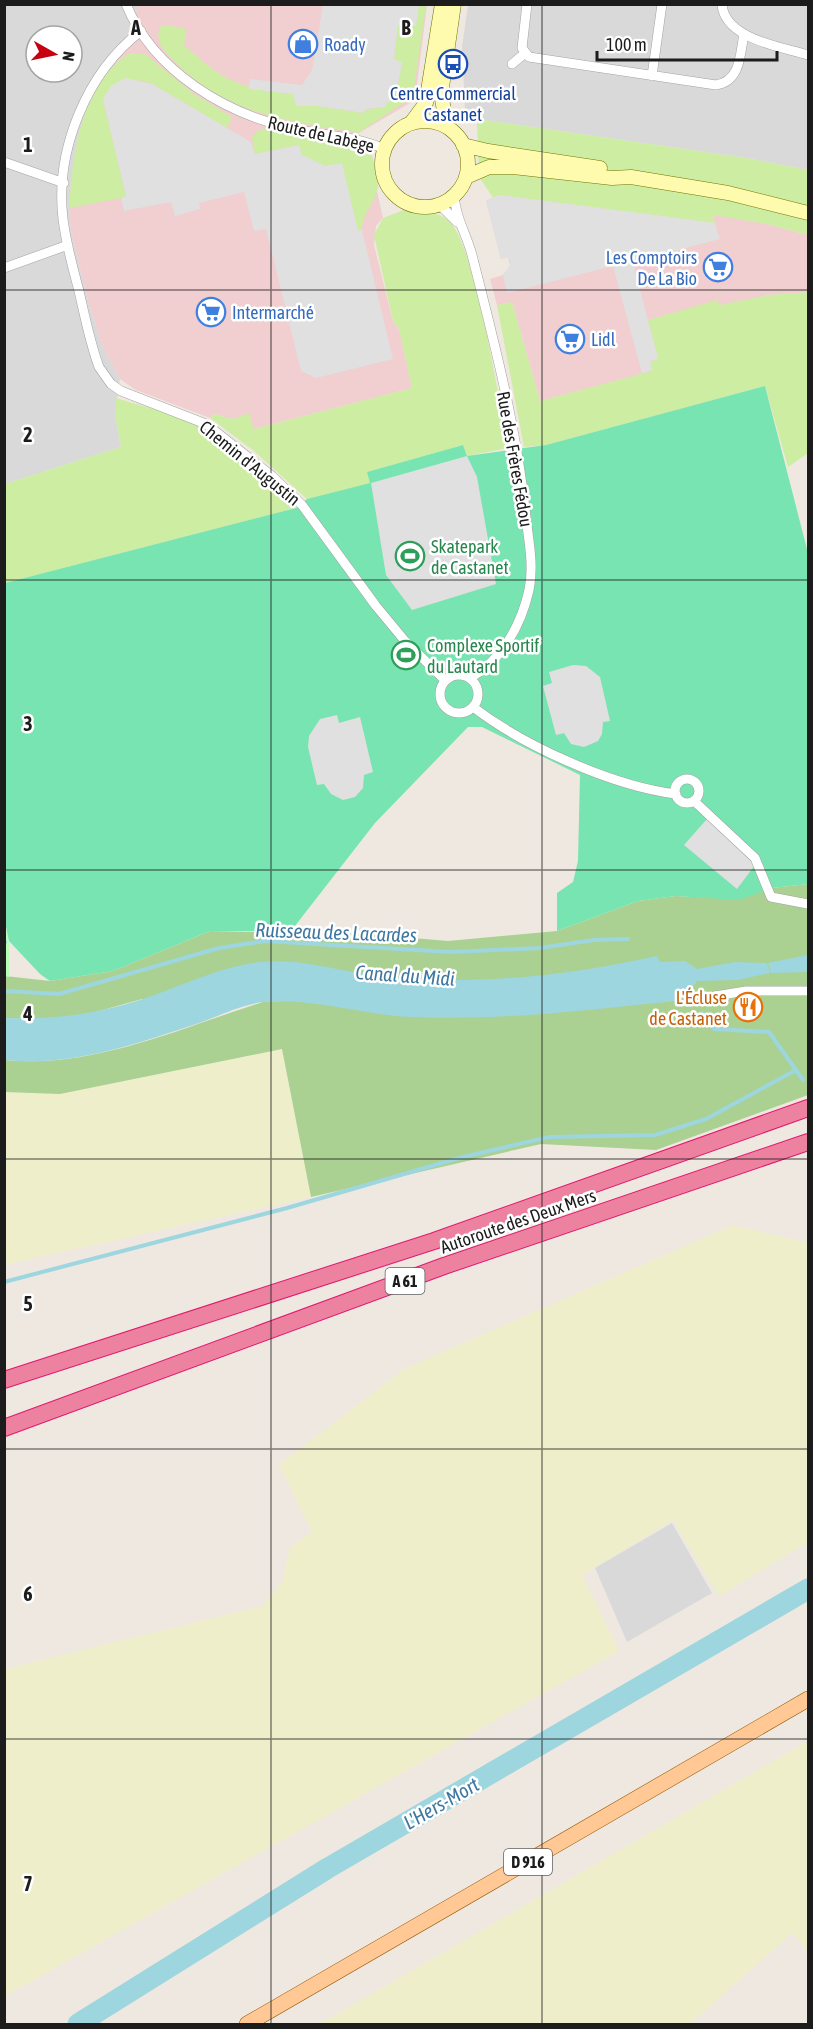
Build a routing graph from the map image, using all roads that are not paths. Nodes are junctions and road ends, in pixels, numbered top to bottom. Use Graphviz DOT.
graph roads {
  1 [pos="126,4"];
  2 [pos="442,4"];
  3 [pos="454,4"];
  4 [pos="527,4"];
  5 [pos="662,4"];
  6 [pos="722,4"];
  7 [pos="141,31"];
  8 [pos="744,34"];
  9 [pos="524,54"];
  10 [pos="808,55"];
  11 [pos="512,64"];
  12 [pos="652,76"];
  13 [pos="411,123"];
  14 [pos="447,126"];
  15 [pos="463,145"];
  16 [pos="384,149"];
  17 [pos="4,162"];
  18 [pos="466,177"];
  19 [pos="631,177"];
  20 [pos="64,183"];
  21 [pos="454,195"];
  22 [pos="440,205"];
  23 [pos="808,213"];
  24 [pos="459,224"];
  25 [pos="68,245"];
  26 [pos="4,268"];
  27 [pos="470,678"];
  28 [pos="445,680"];
  29 [pos="473,707"];
  30 [pos="676,794"];
  31 [pos="694,801"];
  32 [pos="808,904"];
  33 [pos="808,992"];
  34 [pos="709,997"];
  35 [pos="808,1108"];
  36 [pos="808,1142"];
  37 [pos="4,1380"];
  38 [pos="4,1428"];
  39 [pos="808,1699"];
  40 [pos="247,2025"];
  1 -- 7 [label="street, Route de Labège"];
  2 -- 13 [label="street"];
  3 -- 14 [label="street"];
  4 -- 9 [label="street"];
  5 -- 12 [label="street"];
  6 -- 8 [label="street"];
  7 -- 16 [label="street, Route de Labège"];
  7 -- 20 [label="street, Chemin d'Augustin"];
  8 -- 10 [label="street"];
  8 -- 12 [label="street"];
  9 -- 11 [label="street"];
  9 -- 12 [label="street"];
  13 -- 14 [label="street"];
  13 -- 16 [label="street"];
  14 -- 15 [label="street"];
  15 -- 18 [label="street"];
  15 -- 19 [label="street"];
  16 -- 22 [label="street"];
  17 -- 20 [label="street"];
  18 -- 19 [label="street"];
  18 -- 21 [label="street"];
  19 -- 23 [label="street"];
  20 -- 25 [label="street, Chemin d'Augustin"];
  21 -- 22 [label="street"];
  21 -- 24 [label="street, Rue des Frères Fédou"];
  22 -- 24 [label="street, Rue des Frères Fédou"];
  24 -- 27 [label="street, Rue des Frères Fédou"];
  25 -- 26 [label="street"];
  25 -- 28 [label="street, Chemin d'Augustin"];
  27 -- 28 [label="street"];
  27 -- 29 [label="street"];
  28 -- 29 [label="street"];
  29 -- 30 [label="street"];
  30 -- 31 [label="street"];
  30 -- 31 [label="street"];
  31 -- 32 [label="street"];
  33 -- 34 [label="street"];
  35 -- 37 [label="highway, Autoroute des Deux Mers / A 61"];
  36 -- 38 [label="highway, Autoroute des Deux Mers / A 61"];
  39 -- 40 [label="main road, D 916"];
}
